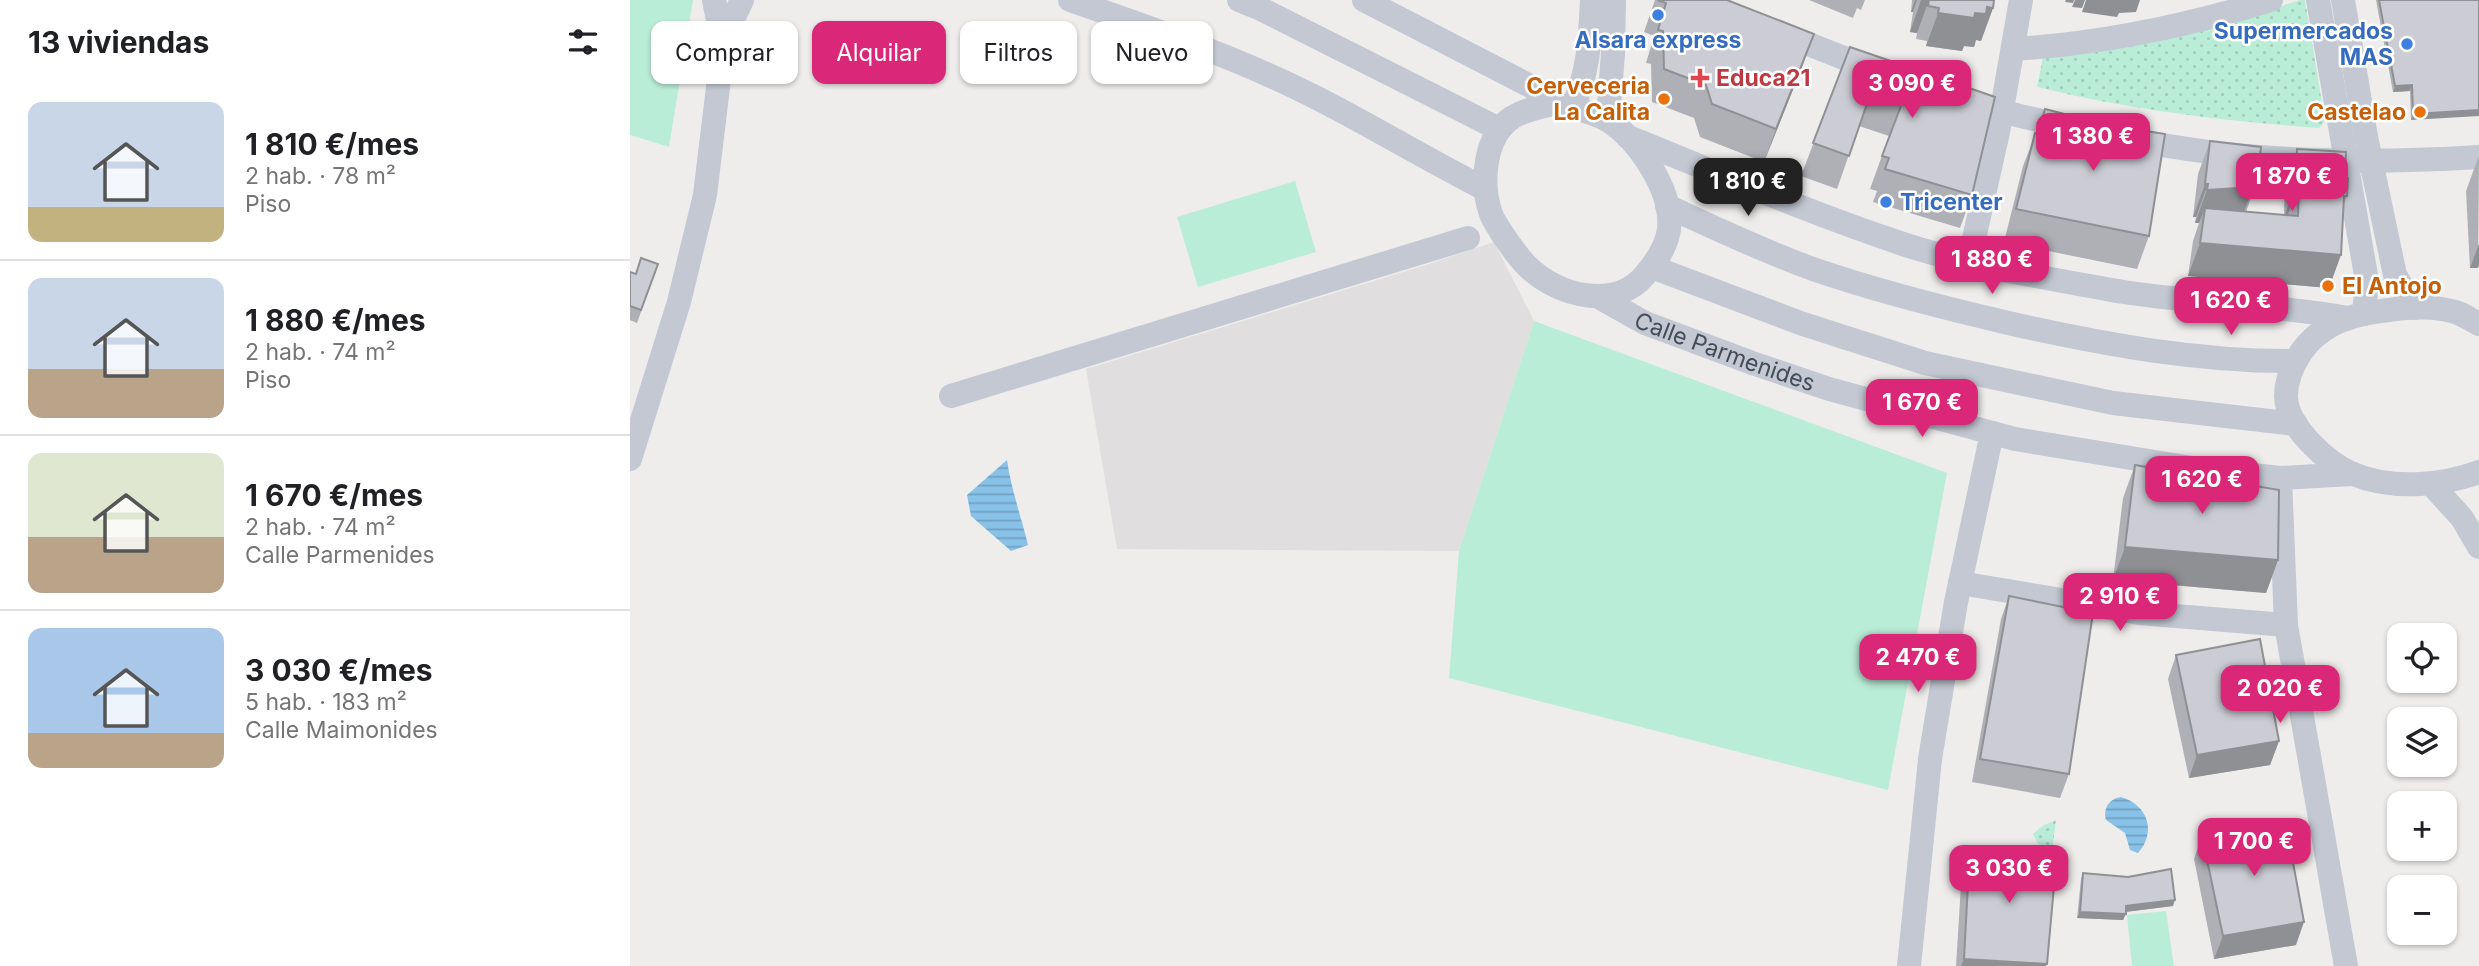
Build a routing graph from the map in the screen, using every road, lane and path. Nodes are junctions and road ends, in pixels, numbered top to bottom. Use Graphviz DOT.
graph roads {
  1 [pos="714,0"];
  2 [pos="742,0"];
  3 [pos="1070,0"];
  4 [pos="1239,0"];
  5 [pos="1364,0"];
  6 [pos="1592,0"];
  7 [pos="1614,0"];
  8 [pos="2021,0"];
  9 [pos="2271,0"];
  10 [pos="2318,0"];
  11 [pos="2343,0"];
  12 [pos="719,21"];
  13 [pos="732,21"];
  14 [pos="1764,27"];
  15 [pos="2012,50"];
  16 [pos="1902,80"];
  17 [pos="718,84"];
  18 [pos="1940,94"];
  19 [pos="1563,106"];
  20 [pos="2002,111"];
  21 [pos="1608,120"];
  22 [pos="1499,129"];
  23 [pos="1628,138"];
  24 [pos="2479,157"];
  25 [pos="2345,161"];
  26 [pos="2372,161"];
  27 [pos="1485,189"];
  28 [pos="1667,206"];
  29 [pos="1468,238"];
  30 [pos="1969,261"];
  31 [pos="1653,267"];
  32 [pos="1598,296"];
  33 [pos="2415,308"];
  34 [pos="2467,310"];
  35 [pos="2356,316"];
  36 [pos="2479,324"];
  37 [pos="2295,362"];
  38 [pos="951,396"];
  39 [pos="639,400"];
  40 [pos="2296,424"];
  41 [pos="1992,433"];
  42 [pos="630,459"];
  43 [pos="2479,472"];
  44 [pos="2353,474"];
  45 [pos="2280,478"];
  46 [pos="2431,484"];
  47 [pos="2479,547"];
  48 [pos="1960,583"];
  49 [pos="2286,625"];
  50 [pos="1909,966"];
  51 [pos="2346,966"];
  1 -- 12 [label="street"];
  2 -- 13 [label="street"];
  3 -- 27 [label="street"];
  4 -- 22 [label="street"];
  5 -- 19 [label="street"];
  6 -- 19 [label="street"];
  7 -- 21 [label="street"];
  8 -- 15 [label="street"];
  9 -- 15 [label="street"];
  10 -- 25 [label="street"];
  11 -- 26 [label="street"];
  14 -- 16 [label="street"];
  15 -- 20 [label="street"];
  17 -- 39 [label="street"];
  18 -- 20 [label="street"];
  19 -- 21 [label="street"];
  19 -- 22 [label="street"];
  20 -- 25 [label="street"];
  20 -- 30 [label="street"];
  21 -- 23 [label="street"];
  22 -- 27 [label="street"];
  23 -- 28 [label="street"];
  23 -- 30 [label="street"];
  24 -- 26 [label="street"];
  25 -- 26 [label="street"];
  25 -- 35 [label="street"];
  26 -- 33 [label="street"];
  27 -- 32 [label="street"];
  28 -- 31 [label="street"];
  28 -- 37 [label="street"];
  29 -- 38 [label="street"];
  30 -- 35 [label="street"];
  31 -- 32 [label="street"];
  31 -- 40 [label="street"];
  32 -- 41 [label="street, Calle Parmenides"];
  33 -- 34 [label="street"];
  33 -- 35 [label="street"];
  34 -- 36 [label="street"];
  35 -- 37 [label="street"];
  37 -- 40 [label="street"];
  39 -- 42 [label="street"];
  40 -- 44 [label="street"];
  41 -- 45 [label="street, Calle Parmenides"];
  41 -- 48 [label="street"];
  43 -- 46 [label="street"];
  44 -- 45 [label="street, Calle Parmenides"];
  44 -- 46 [label="street"];
  45 -- 49 [label="street"];
  46 -- 47 [label="street"];
  48 -- 49 [label="street"];
  48 -- 50 [label="street"];
  49 -- 51 [label="street"];
}
